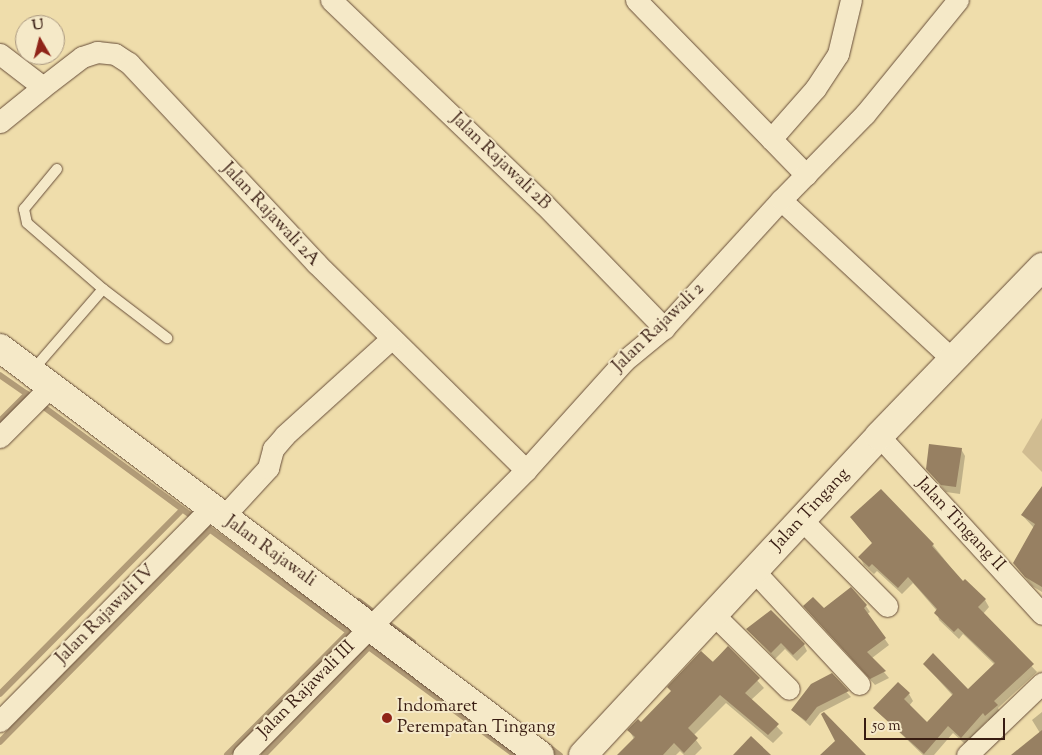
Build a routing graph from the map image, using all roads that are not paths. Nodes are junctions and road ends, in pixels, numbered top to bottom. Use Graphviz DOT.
graph roads {
  1 [pos="331,0"];
  2 [pos="636,0"];
  3 [pos="851,0"];
  4 [pos="958,0"];
  5 [pos="0,54"];
  6 [pos="43,87"];
  7 [pos="0,122"];
  8 [pos="771,138"];
  9 [pos="57,169"];
  10 [pos="806,175"];
  11 [pos="781,200"];
  12 [pos="1042,267"];
  13 [pos="103,289"];
  14 [pos="664,328"];
  15 [pos="167,338"];
  16 [pos="392,338"];
  17 [pos="0,348"];
  18 [pos="953,360"];
  19 [pos="38,390"];
  20 [pos="879,436"];
  21 [pos="0,437"];
  22 [pos="526,470"];
  23 [pos="208,517"];
  24 [pos="802,520"];
  25 [pos="755,572"];
  26 [pos="887,606"];
  27 [pos="1042,614"];
  28 [pos="714,615"];
  29 [pos="362,634"];
  30 [pos="1042,683"];
  31 [pos="859,684"];
  32 [pos="790,689"];
  33 [pos="0,721"];
  34 [pos="243,755"];
  35 [pos="540,755"];
  36 [pos="583,755"];
  37 [pos="967,755"];
  1 -- 14 [label="street, Jalan Rajawali 2B"];
  2 -- 8 [label="street"];
  3 -- 8 [label="street"];
  4 -- 10 [label="street, Jalan Rajawali 2"];
  5 -- 6 [label="street"];
  6 -- 7 [label="street, Jalan Rajawali 2A"];
  6 -- 16 [label="street, Jalan Rajawali 2A"];
  8 -- 10 [label="street"];
  9 -- 13 [label="lane"];
  10 -- 11 [label="street, Jalan Rajawali 2"];
  11 -- 14 [label="street, Jalan Rajawali 2"];
  11 -- 18 [label="street"];
  12 -- 18 [label="main road, Jalan Tingang"];
  13 -- 15 [label="lane"];
  13 -- 19 [label="lane"];
  14 -- 22 [label="street, Jalan Rajawali 2"];
  16 -- 22 [label="street, Jalan Rajawali 2A"];
  16 -- 23 [label="street, Jalan Rajawali IV"];
  17 -- 19 [label="main road, Jalan Rajawali"];
  18 -- 20 [label="main road, Jalan Tingang"];
  19 -- 21 [label="street"];
  19 -- 23 [label="main road, Jalan Rajawali"];
  20 -- 24 [label="main road, Jalan Tingang"];
  20 -- 27 [label="street, Jalan Tingang II"];
  22 -- 29 [label="street, Jalan Rajawali 2"];
  23 -- 29 [label="main road, Jalan Rajawali"];
  23 -- 33 [label="street, Jalan Rajawali IV"];
  24 -- 25 [label="main road, Jalan Tingang"];
  24 -- 26 [label="street"];
  25 -- 28 [label="main road, Jalan Tingang"];
  25 -- 31 [label="street"];
  28 -- 32 [label="street"];
  28 -- 36 [label="main road, Jalan Tingang"];
  29 -- 34 [label="street, Jalan Rajawali III"];
  29 -- 35 [label="main road, Jalan Rajawali"];
  30 -- 37 [label="street"];
}
